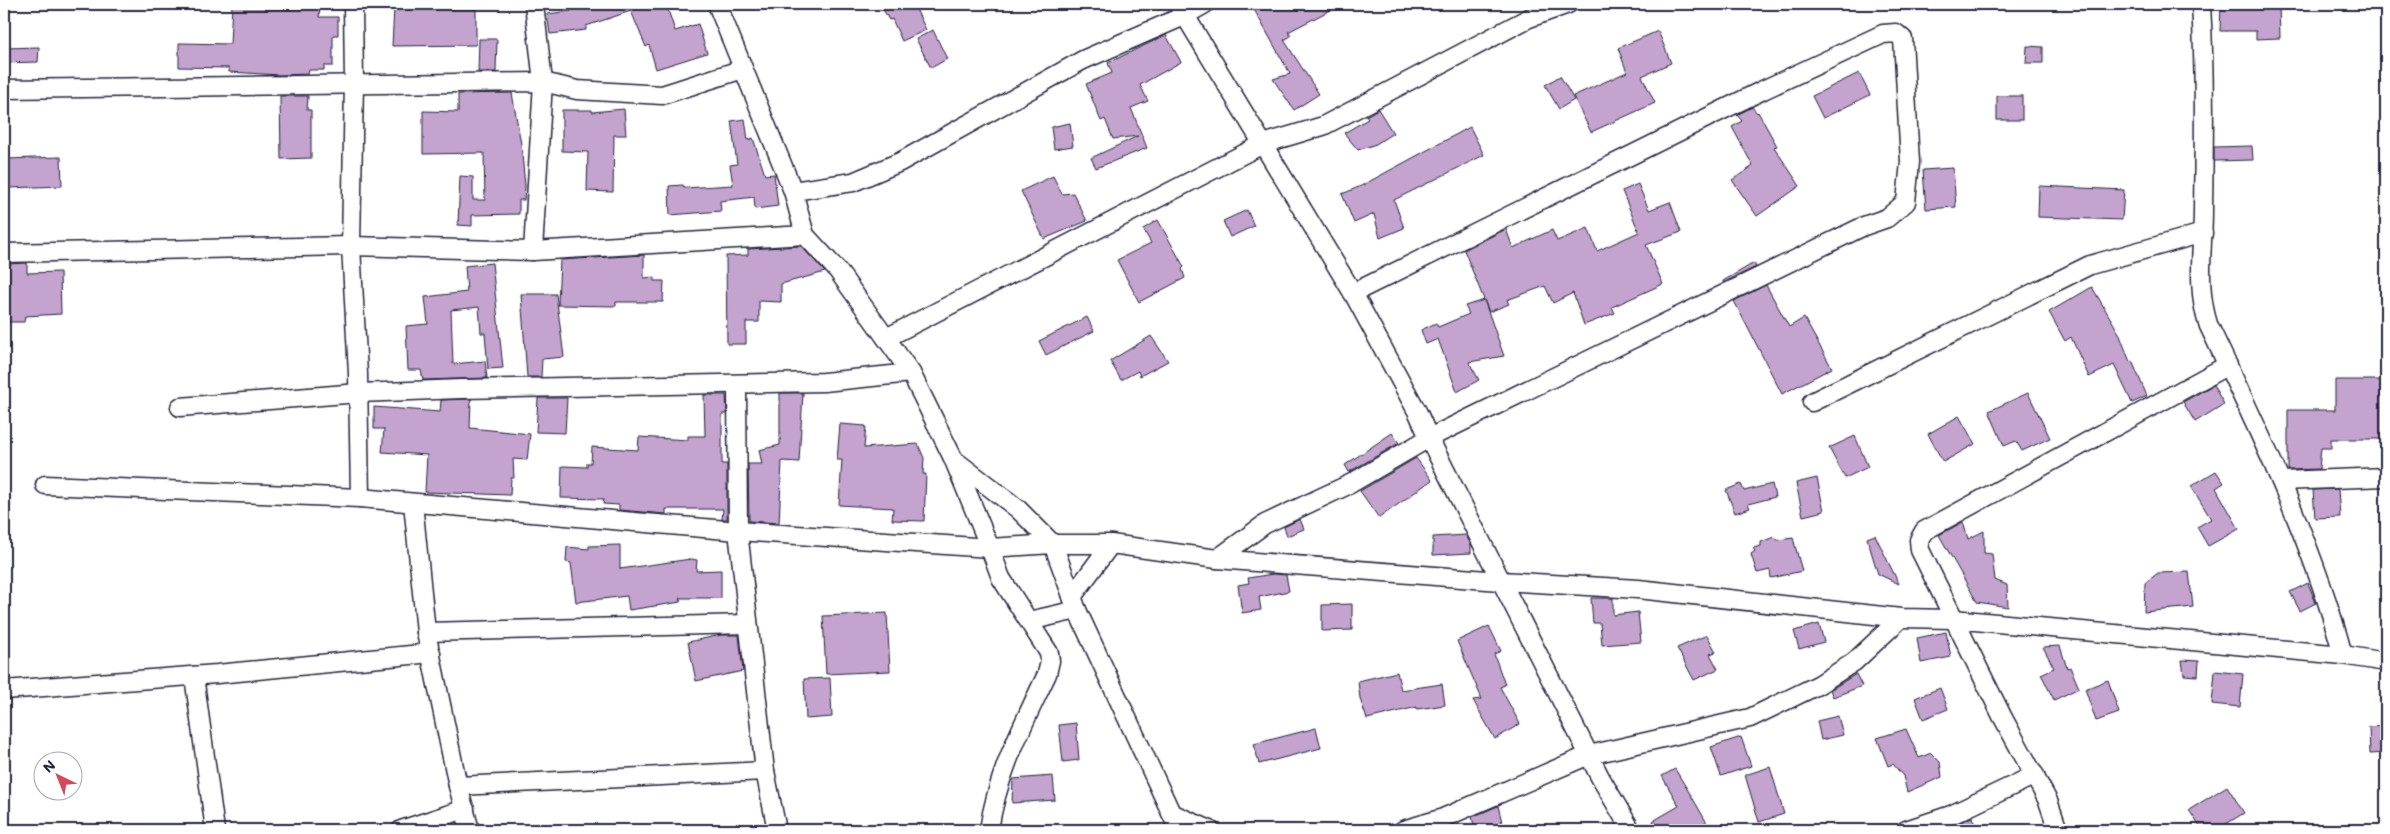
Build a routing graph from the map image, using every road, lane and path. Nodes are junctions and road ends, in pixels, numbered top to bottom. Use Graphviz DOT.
graph roads {
  1 [pos="353,4"];
  2 [pos="534,4"];
  3 [pos="718,4"];
  4 [pos="1205,4"];
  5 [pos="1568,4"];
  6 [pos="2201,4"];
  7 [pos="1181,10"];
  8 [pos="743,69"];
  9 [pos="543,82"];
  10 [pos="354,83"];
  11 [pos="4,89"];
  12 [pos="1263,144"];
  13 [pos="793,191"];
  14 [pos="2203,233"];
  15 [pos="805,235"];
  16 [pos="351,246"];
  17 [pos="533,251"];
  18 [pos="4,253"];
  19 [pos="1353,293"];
  20 [pos="886,338"];
  21 [pos="2228,365"];
  22 [pos="911,373"];
  23 [pos="738,385"];
  24 [pos="359,394"];
  25 [pos="1812,402"];
  26 [pos="180,407"];
  27 [pos="1429,438"];
  28 [pos="953,458"];
  29 [pos="2386,477"];
  30 [pos="2281,481"];
  31 [pos="45,485"];
  32 [pos="360,498"];
  33 [pos="413,502"];
  34 [pos="738,531"];
  35 [pos="1052,544"];
  36 [pos="1111,544"];
  37 [pos="990,548"];
  38 [pos="1217,559"];
  39 [pos="1500,581"];
  40 [pos="1075,604"];
  41 [pos="1901,618"];
  42 [pos="1953,619"];
  43 [pos="1029,621"];
  44 [pos="748,624"];
  45 [pos="426,632"];
  46 [pos="431,653"];
  47 [pos="2343,655"];
  48 [pos="2386,662"];
  49 [pos="194,676"];
  50 [pos="4,690"];
  51 [pos="1589,755"];
  52 [pos="765,771"];
  53 [pos="2035,775"];
  54 [pos="458,786"];
  55 [pos="465,809"];
  56 [pos="1170,813"];
  57 [pos="215,830"];
  58 [pos="401,830"];
  59 [pos="470,830"];
  60 [pos="777,830"];
  61 [pos="989,830"];
  62 [pos="1179,830"];
  63 [pos="1210,830"];
  64 [pos="1403,830"];
  65 [pos="1631,830"];
  66 [pos="1906,830"];
  67 [pos="2058,830"];
  1 -- 10 [label="street"];
  2 -- 9 [label="street"];
  3 -- 8 [label="street"];
  4 -- 7 [label="street"];
  5 -- 12 [label="street"];
  6 -- 14 [label="street"];
  7 -- 12 [label="street"];
  7 -- 13 [label="street"];
  8 -- 9 [label="street"];
  8 -- 13 [label="street"];
  9 -- 10 [label="street"];
  9 -- 17 [label="street"];
  10 -- 11 [label="street"];
  10 -- 16 [label="street"];
  12 -- 19 [label="street"];
  12 -- 20 [label="street"];
  13 -- 15 [label="street"];
  14 -- 21 [label="street"];
  14 -- 25 [label="street"];
  15 -- 17 [label="street"];
  15 -- 20 [label="street"];
  16 -- 17 [label="street"];
  16 -- 18 [label="street"];
  16 -- 24 [label="street"];
  19 -- 27 [label="street"];
  19 -- 27 [label="street"];
  20 -- 22 [label="street"];
  21 -- 30 [label="street"];
  21 -- 42 [label="street"];
  22 -- 23 [label="street"];
  22 -- 28 [label="street"];
  23 -- 24 [label="street"];
  23 -- 34 [label="street"];
  24 -- 26 [label="street"];
  24 -- 32 [label="street"];
  27 -- 38 [label="street"];
  27 -- 39 [label="street"];
  28 -- 35 [label="street"];
  28 -- 37 [label="street"];
  29 -- 30 [label="street"];
  30 -- 47 [label="street"];
  31 -- 32 [label="street"];
  32 -- 33 [label="street"];
  33 -- 34 [label="street"];
  33 -- 45 [label="street"];
  34 -- 37 [label="street"];
  34 -- 44 [label="street"];
  35 -- 36 [label="street"];
  35 -- 37 [label="street"];
  35 -- 40 [label="street"];
  36 -- 38 [label="street"];
  36 -- 40 [label="street"];
  37 -- 43 [label="street"];
  38 -- 39 [label="street"];
  39 -- 41 [label="street"];
  39 -- 51 [label="street"];
  40 -- 43 [label="street"];
  40 -- 56 [label="street"];
  41 -- 42 [label="street"];
  41 -- 51 [label="street"];
  42 -- 47 [label="street"];
  42 -- 53 [label="street"];
  43 -- 61 [label="street"];
  44 -- 45 [label="street"];
  44 -- 52 [label="street"];
  45 -- 46 [label="street"];
  46 -- 49 [label="street"];
  46 -- 54 [label="street"];
  47 -- 48 [label="street"];
  49 -- 50 [label="street"];
  49 -- 57 [label="street"];
  51 -- 64 [label="street"];
  51 -- 65 [label="street"];
  52 -- 54 [label="street"];
  52 -- 60 [label="street"];
  53 -- 66 [label="street"];
  53 -- 67 [label="street"];
  54 -- 55 [label="street"];
  55 -- 58 [label="street"];
  55 -- 59 [label="street"];
  56 -- 62 [label="street"];
  56 -- 63 [label="street"];
}
